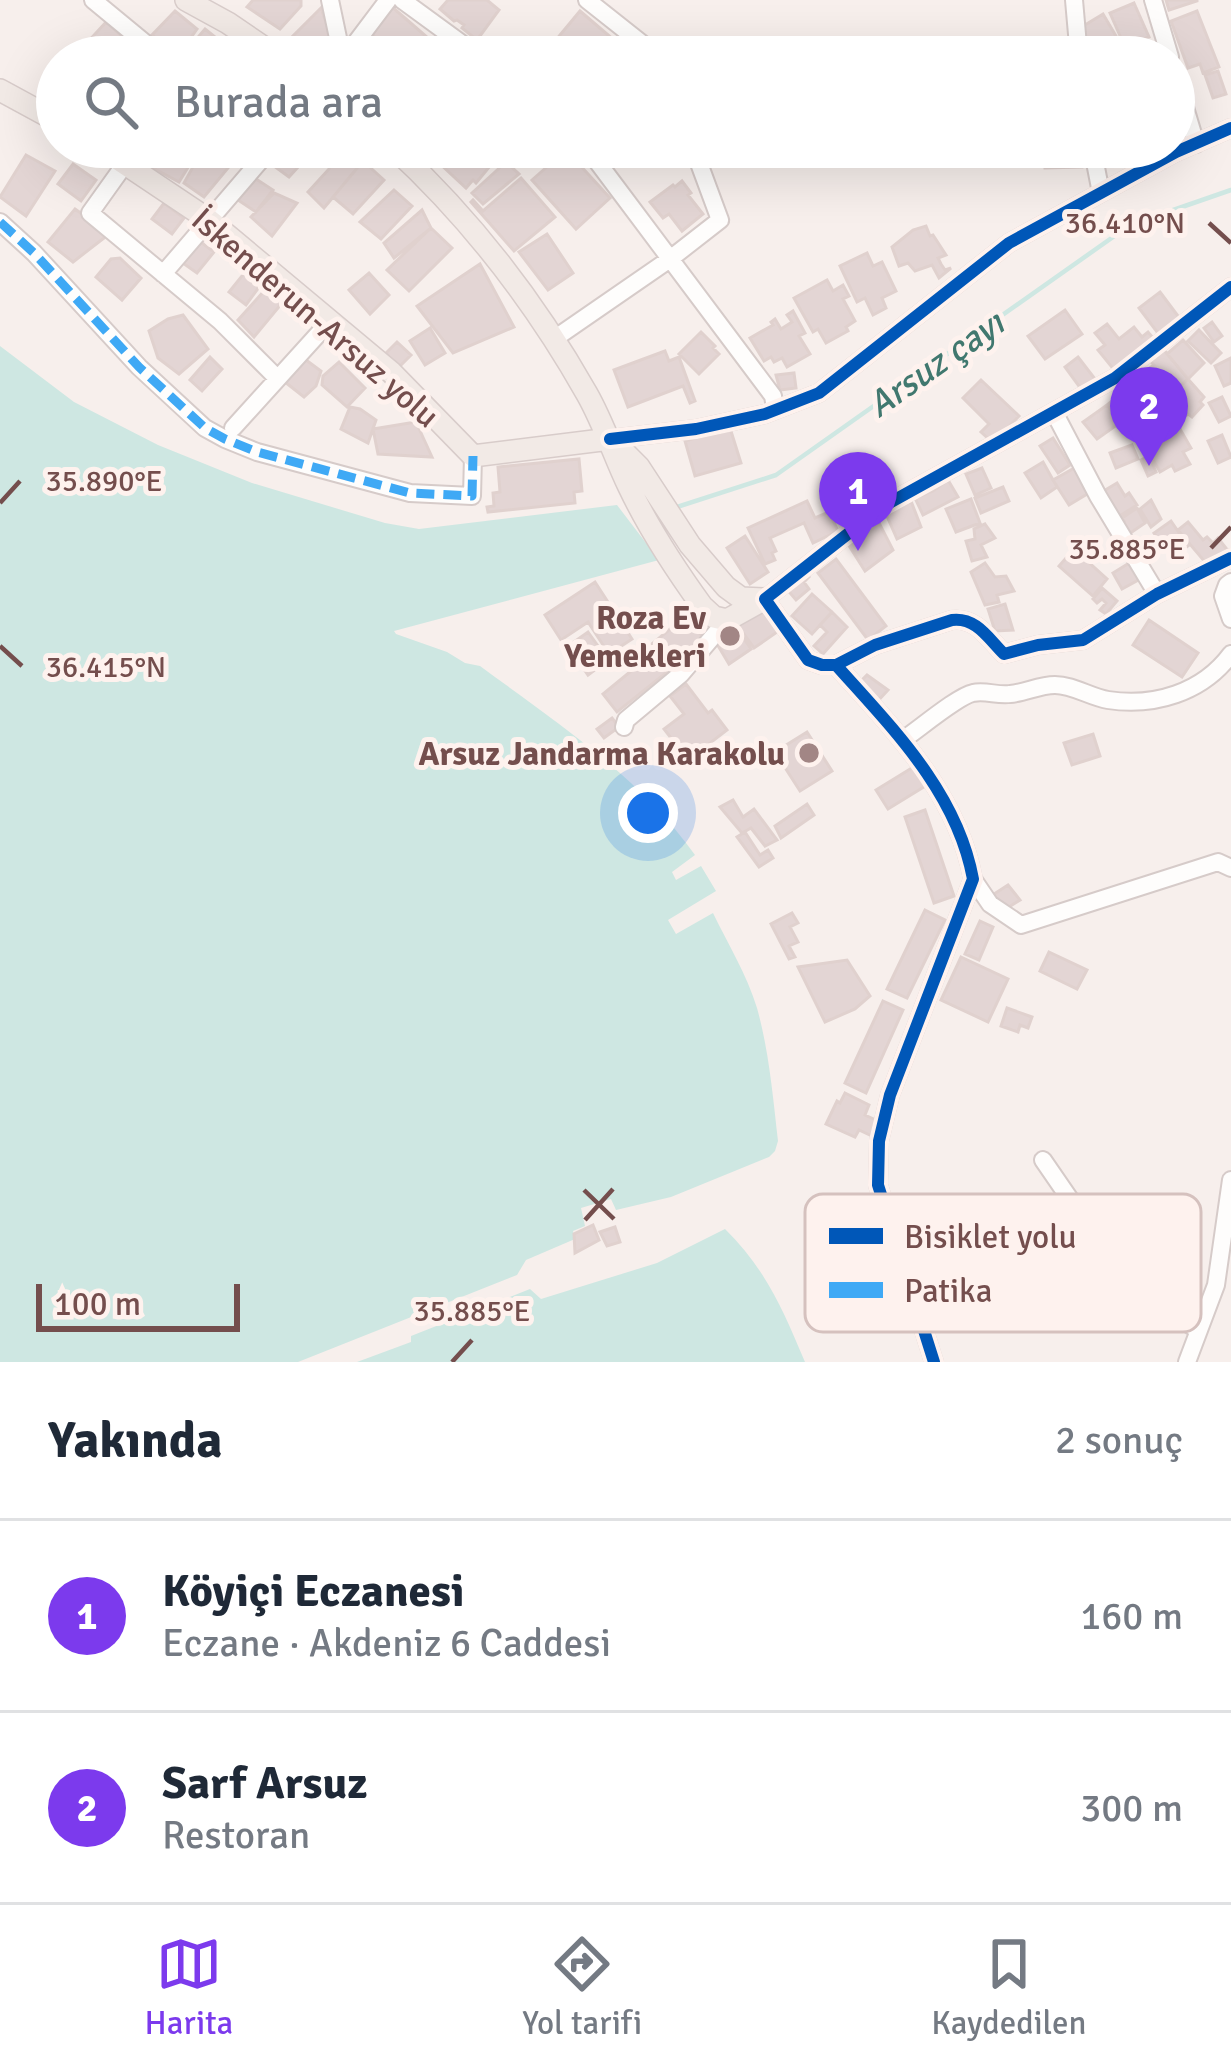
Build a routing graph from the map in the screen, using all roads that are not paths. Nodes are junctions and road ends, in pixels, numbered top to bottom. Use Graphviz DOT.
graph roads {
  1 [pos="93,0"];
  2 [pos="186,0"];
  3 [pos="330,0"];
  4 [pos="388,0"];
  5 [pos="402,0"];
  6 [pos="587,0"];
  7 [pos="1074,0"];
  8 [pos="1153,0"];
  9 [pos="137,36"];
  10 [pos="247,36"];
  11 [pos="339,36"];
  12 [pos="360,36"];
  13 [pos="451,36"];
  14 [pos="632,36"];
  15 [pos="1077,36"];
  16 [pos="1164,36"];
  17 [pos="0,90"];
  18 [pos="36,110"];
  19 [pos="1231,128"];
  20 [pos="1195,140"];
  21 [pos="1196,143"];
  22 [pos="122,168"];
  23 [pos="131,168"];
  24 [pos="252,168"];
  25 [pos="416,168"];
  26 [pos="602,168"];
  27 [pos="701,168"];
  28 [pos="1096,168"];
  29 [pos="1148,168"];
  30 [pos="1101,193"];
  31 [pos="209,220"];
  32 [pos="0,222"];
  33 [pos="670,259"];
  34 [pos="163,274"];
  35 [pos="1231,287"];
  36 [pos="330,321"];
  37 [pos="554,339"];
  38 [pos="277,378"];
  39 [pos="775,408"];
  40 [pos="1054,412"];
  41 [pos="233,428"];
  42 [pos="610,439"];
  43 [pos="473,456"];
  44 [pos="1231,558"];
  45 [pos="1231,583"];
  46 [pos="1157,594"];
  47 [pos="765,599"];
  48 [pos="1231,619"];
  49 [pos="727,620"];
  50 [pos="1231,654"];
  51 [pos="836,664"];
  52 [pos="625,727"];
  53 [pos="904,739"];
  54 [pos="1231,868"];
  55 [pos="973,880"];
  56 [pos="1043,1160"];
  57 [pos="1231,1180"];
  58 [pos="881,1194"];
  59 [pos="1066,1194"];
  60 [pos="1201,1325"];
  61 [pos="925,1332"];
  62 [pos="1197,1332"];
  63 [pos="934,1362"];
  64 [pos="1186,1362"];
  1 -- 9 [label="street"];
  2 -- 10 [label="main road"];
  3 -- 11 [label="street"];
  4 -- 12 [label="street"];
  5 -- 13 [label="street"];
  6 -- 14 [label="street"];
  7 -- 15 [label="street"];
  8 -- 16 [label="street"];
  17 -- 18 [label="main road"];
  19 -- 21 [label="street"];
  20 -- 21 [label="street"];
  22 -- 34 [label="street"];
  23 -- 31 [label="main road, İskenderun-Arsuz yolu"];
  24 -- 31 [label="street"];
  25 -- 37 [label="main road"];
  26 -- 33 [label="street"];
  27 -- 33 [label="street"];
  28 -- 30 [label="street"];
  29 -- 30 [label="street"];
  30 -- 39 [label="street"];
  31 -- 34 [label="street"];
  31 -- 36 [label="main road, İskenderun-Arsuz yolu"];
  32 -- 43 [label="street"];
  33 -- 37 [label="street"];
  33 -- 39 [label="street"];
  34 -- 38 [label="street"];
  35 -- 40 [label="street"];
  36 -- 38 [label="street"];
  36 -- 43 [label="main road, İskenderun-Arsuz yolu"];
  37 -- 42 [label="main road"];
  38 -- 41 [label="street"];
  39 -- 42 [label="street"];
  40 -- 46 [label="street"];
  40 -- 47 [label="street"];
  42 -- 43 [label="main road"];
  42 -- 47 [label="main road"];
  42 -- 49 [label="main road"];
  44 -- 46 [label="street"];
  45 -- 48 [label="street"];
  46 -- 51 [label="street"];
  47 -- 49 [label="main road"];
  47 -- 51 [label="street"];
  49 -- 52 [label="street"];
  50 -- 53 [label="street"];
  51 -- 53 [label="street"];
  53 -- 55 [label="street"];
  54 -- 55 [label="street"];
  55 -- 58 [label="street"];
  56 -- 59 [label="street"];
  57 -- 60 [label="street"];
  61 -- 63 [label="street"];
  62 -- 64 [label="street"];
}
